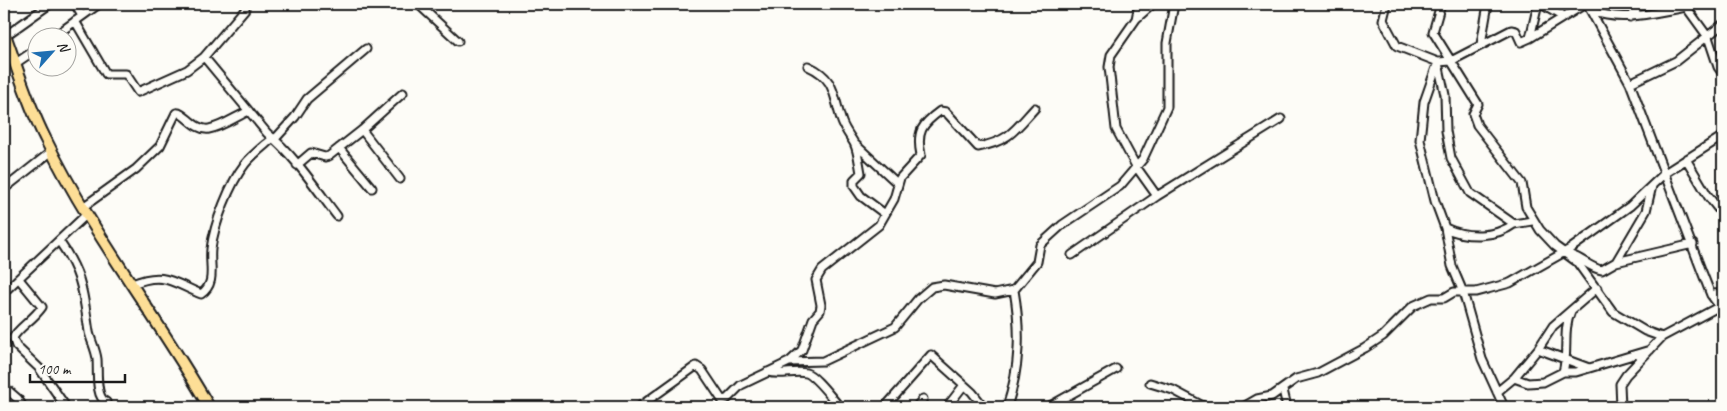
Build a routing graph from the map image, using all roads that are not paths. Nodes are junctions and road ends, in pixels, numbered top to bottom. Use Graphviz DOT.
graph roads {
  1 [pos="50,4"];
  2 [pos="75,4"];
  3 [pos="99,4"];
  4 [pos="418,4"];
  5 [pos="1139,4"];
  6 [pos="1153,4"];
  7 [pos="1174,4"];
  8 [pos="1388,4"];
  9 [pos="1441,4"];
  10 [pos="1488,4"];
  11 [pos="1539,4"];
  12 [pos="1586,4"];
  13 [pos="1641,4"];
  14 [pos="1685,5"];
  15 [pos="1659,8"];
  16 [pos="245,9"];
  17 [pos="1592,11"];
  18 [pos="82,16"];
  19 [pos="1563,17"];
  20 [pos="1630,17"];
  21 [pos="1136,19"];
  22 [pos="75,21"];
  23 [pos="1723,24"];
  24 [pos="66,28"];
  25 [pos="1708,36"];
  26 [pos="1530,38"];
  27 [pos="5,40"];
  28 [pos="458,41"];
  29 [pos="1480,44"];
  30 [pos="366,49"];
  31 [pos="28,55"];
  32 [pos="204,57"];
  33 [pos="1451,61"];
  34 [pos="1438,62"];
  35 [pos="16,63"];
  36 [pos="808,66"];
  37 [pos="1723,74"];
  38 [pos="1630,83"];
  39 [pos="403,93"];
  40 [pos="1035,108"];
  41 [pos="249,111"];
  42 [pos="1281,119"];
  43 [pos="362,130"];
  44 [pos="1723,136"];
  45 [pos="274,138"];
  46 [pos="855,144"];
  47 [pos="339,148"];
  48 [pos="52,152"];
  49 [pos="1686,159"];
  50 [pos="298,165"];
  51 [pos="1136,168"];
  52 [pos="1665,173"];
  53 [pos="400,179"];
  54 [pos="897,183"];
  55 [pos="1652,186"];
  56 [pos="372,188"];
  57 [pos="4,189"];
  58 [pos="1157,196"];
  59 [pos="85,210"];
  60 [pos="885,214"];
  61 [pos="1723,215"];
  62 [pos="337,216"];
  63 [pos="1532,220"];
  64 [pos="1514,224"];
  65 [pos="1444,228"];
  66 [pos="59,241"];
  67 [pos="1693,244"];
  68 [pos="1564,253"];
  69 [pos="1072,255"];
  70 [pos="1616,262"];
  71 [pos="19,279"];
  72 [pos="132,284"];
  73 [pos="1597,288"];
  74 [pos="1014,290"];
  75 [pos="4,292"];
  76 [pos="1463,292"];
  77 [pos="1723,292"];
  78 [pos="1711,295"];
  79 [pos="1722,308"];
  80 [pos="1572,309"];
  81 [pos="1662,337"];
  82 [pos="1538,349"];
  83 [pos="1650,350"];
  84 [pos="1566,361"];
  85 [pos="789,362"];
  86 [pos="1589,368"];
  87 [pos="1116,370"];
  88 [pos="767,372"];
  89 [pos="1563,372"];
  90 [pos="1514,378"];
  91 [pos="1150,384"];
  92 [pos="964,385"];
  93 [pos="4,387"];
  94 [pos="1283,390"];
  95 [pos="1497,392"];
  96 [pos="923,399"];
  97 [pos="106,402"];
  98 [pos="23,407"];
  99 [pos="66,407"];
  100 [pos="209,407"];
  101 [pos="639,407"];
  102 [pos="840,407"];
  103 [pos="885,407"];
  104 [pos="916,407"];
  105 [pos="947,407"];
  106 [pos="984,407"];
  107 [pos="1007,407"];
  108 [pos="1048,407"];
  109 [pos="1205,407"];
  110 [pos="1243,407"];
  111 [pos="1287,407"];
  112 [pos="1504,407"];
  113 [pos="1621,407"];
  1 -- 27 [label="street"];
  2 -- 18 [label="street"];
  3 -- 18 [label="street"];
  4 -- 28 [label="street"];
  5 -- 21 [label="street"];
  6 -- 21 [label="street"];
  7 -- 51 [label="street"];
  8 -- 34 [label="street"];
  9 -- 33 [label="street"];
  10 -- 29 [label="street"];
  11 -- 19 [label="street"];
  11 -- 26 [label="street"];
  12 -- 17 [label="street"];
  12 -- 19 [label="street"];
  13 -- 20 [label="street"];
  14 -- 15 [label="street"];
  14 -- 25 [label="street"];
  15 -- 20 [label="street"];
  16 -- 32 [label="street"];
  17 -- 20 [label="street"];
  17 -- 38 [label="street"];
  18 -- 22 [label="street"];
  19 -- 26 [label="street"];
  21 -- 51 [label="street"];
  22 -- 24 [label="street"];
  22 -- 32 [label="street"];
  23 -- 25 [label="street"];
  25 -- 37 [label="street"];
  25 -- 38 [label="street"];
  26 -- 29 [label="street"];
  27 -- 35 [label="main road"];
  29 -- 33 [label="street"];
  30 -- 45 [label="street"];
  31 -- 35 [label="street"];
  32 -- 41 [label="street"];
  33 -- 34 [label="street"];
  33 -- 63 [label="street"];
  34 -- 64 [label="street"];
  34 -- 65 [label="street"];
  35 -- 48 [label="main road"];
  36 -- 46 [label="street"];
  38 -- 52 [label="street"];
  39 -- 43 [label="street"];
  40 -- 54 [label="street"];
  41 -- 45 [label="street"];
  41 -- 59 [label="street"];
  42 -- 58 [label="street"];
  43 -- 47 [label="street"];
  43 -- 53 [label="street"];
  44 -- 49 [label="street"];
  45 -- 50 [label="street"];
  45 -- 72 [label="street"];
  46 -- 54 [label="street"];
  46 -- 60 [label="street"];
  47 -- 50 [label="street"];
  47 -- 56 [label="street"];
  48 -- 57 [label="street"];
  48 -- 59 [label="main road"];
  49 -- 52 [label="street"];
  49 -- 61 [label="street"];
  50 -- 62 [label="street"];
  51 -- 58 [label="street"];
  51 -- 74 [label="street"];
  52 -- 55 [label="street"];
  52 -- 67 [label="street"];
  54 -- 60 [label="street"];
  55 -- 68 [label="street"];
  55 -- 70 [label="street"];
  58 -- 69 [label="street"];
  59 -- 66 [label="street"];
  59 -- 72 [label="main road"];
  60 -- 85 [label="street"];
  63 -- 64 [label="street"];
  63 -- 68 [label="street"];
  64 -- 65 [label="street"];
  65 -- 76 [label="street"];
  66 -- 71 [label="street"];
  66 -- 97 [label="street"];
  67 -- 70 [label="street"];
  67 -- 78 [label="street"];
  68 -- 70 [label="street"];
  68 -- 73 [label="street"];
  68 -- 76 [label="street"];
  71 -- 75 [label="street"];
  71 -- 99 [label="street"];
  72 -- 100 [label="main road"];
  73 -- 80 [label="street"];
  73 -- 81 [label="street"];
  74 -- 85 [label="street"];
  74 -- 107 [label="street"];
  76 -- 94 [label="street"];
  76 -- 95 [label="street"];
  77 -- 78 [label="street"];
  78 -- 79 [label="street"];
  79 -- 81 [label="street"];
  80 -- 82 [label="street"];
  80 -- 84 [label="street"];
  81 -- 83 [label="street"];
  82 -- 84 [label="street"];
  82 -- 90 [label="street"];
  83 -- 86 [label="street"];
  83 -- 113 [label="street"];
  84 -- 86 [label="street"];
  84 -- 89 [label="street"];
  85 -- 88 [label="street"];
  86 -- 89 [label="street"];
  87 -- 108 [label="street"];
  88 -- 101 [label="street"];
  88 -- 102 [label="street"];
  89 -- 90 [label="street"];
  90 -- 95 [label="street"];
  91 -- 109 [label="street"];
  92 -- 103 [label="street"];
  92 -- 105 [label="street"];
  92 -- 106 [label="street"];
  93 -- 98 [label="street"];
  94 -- 110 [label="street"];
  94 -- 111 [label="street"];
  95 -- 112 [label="street"];
  96 -- 104 [label="street"];
}
